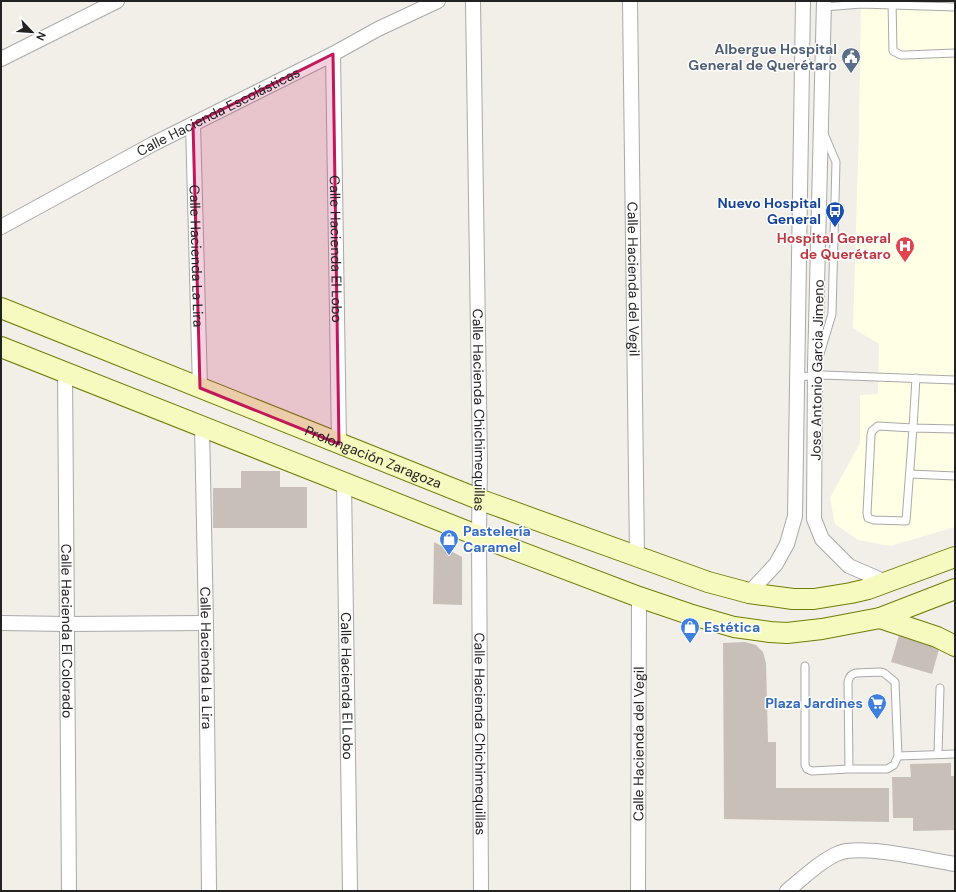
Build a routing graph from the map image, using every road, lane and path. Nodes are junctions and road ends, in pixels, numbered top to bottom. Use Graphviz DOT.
graph roads {
  1 [pos="117,1"];
  2 [pos="438,1"];
  3 [pos="473,1"];
  4 [pos="630,1"];
  5 [pos="802,1"];
  6 [pos="892,3"];
  7 [pos="824,4"];
  8 [pos="97,7"];
  9 [pos="955,7"];
  10 [pos="955,53"];
  11 [pos="333,54"];
  12 [pos="1,59"];
  13 [pos="193,124"];
  14 [pos="1,227"];
  15 [pos="1,308"];
  16 [pos="1,347"];
  17 [pos="816,371"];
  18 [pos="65,372"];
  19 [pos="797,377"];
  20 [pos="916,378"];
  21 [pos="955,380"];
  22 [pos="200,388"];
  23 [pos="202,426"];
  24 [pos="913,428"];
  25 [pos="955,429"];
  26 [pos="339,444"];
  27 [pos="910,474"];
  28 [pos="816,476"];
  29 [pos="955,476"];
  30 [pos="796,477"];
  31 [pos="344,482"];
  32 [pos="481,500"];
  33 [pos="479,535"];
  34 [pos="637,556"];
  35 [pos="955,557"];
  36 [pos="886,582"];
  37 [pos="955,589"];
  38 [pos="749,593"];
  39 [pos="639,597"];
  40 [pos="880,618"];
  41 [pos="1,623"];
  42 [pos="206,623"];
  43 [pos="67,624"];
  44 [pos="955,646"];
  45 [pos="805,666"];
  46 [pos="940,688"];
  47 [pos="938,754"];
  48 [pos="955,754"];
  49 [pos="898,756"];
  50 [pos="849,769"];
  51 [pos="955,864"];
  52 [pos="69,891"];
  53 [pos="209,891"];
  54 [pos="350,891"];
  55 [pos="481,891"];
  56 [pos="638,891"];
  57 [pos="787,891"];
  1 -- 8 [label="street"];
  2 -- 11 [label="street, Calle Hacienda Escolásticas"];
  3 -- 32 [label="street, Calle Hacienda Chichimequillas"];
  4 -- 34 [label="street, Calle Hacienda del Vegil"];
  5 -- 19 [label="street, Jose Antonio Garcia Jimeno"];
  6 -- 7 [label="lane"];
  6 -- 9 [label="lane"];
  6 -- 10 [label="lane"];
  7 -- 17 [label="street, Jose Antonio Garcia Jimeno"];
  8 -- 12 [label="street"];
  11 -- 13 [label="street, Calle Hacienda Escolásticas"];
  11 -- 26 [label="street, Calle Hacienda El Lobo"];
  13 -- 14 [label="street, Calle Hacienda Escolásticas"];
  13 -- 22 [label="street, Calle Hacienda La Lira"];
  15 -- 22 [label="main road, Prolongación Zaragoza"];
  16 -- 18 [label="main road"];
  17 -- 19 [label="lane"];
  17 -- 20 [label="lane"];
  17 -- 28 [label="street, Jose Antonio Garcia Jimeno"];
  18 -- 23 [label="main road"];
  18 -- 43 [label="street, Calle Hacienda El Colorado"];
  19 -- 30 [label="street, Jose Antonio Garcia Jimeno"];
  20 -- 21 [label="lane"];
  20 -- 24 [label="lane"];
  22 -- 26 [label="main road, Prolongación Zaragoza"];
  23 -- 31 [label="main road"];
  23 -- 42 [label="street, Calle Hacienda La Lira"];
  24 -- 25 [label="lane"];
  24 -- 27 [label="lane"];
  24 -- 27 [label="lane"];
  26 -- 32 [label="main road, Prolongación Zaragoza"];
  27 -- 29 [label="lane"];
  28 -- 30 [label="street"];
  28 -- 36 [label="street, Jose Antonio Garcia Jimeno"];
  30 -- 38 [label="street, Jose Antonio Garcia Jimeno"];
  31 -- 33 [label="main road"];
  31 -- 54 [label="street, Calle Hacienda El Lobo"];
  32 -- 33 [label="street, Calle Hacienda Chichimequillas"];
  32 -- 34 [label="main road, Prolongación Zaragoza"];
  33 -- 39 [label="main road"];
  33 -- 55 [label="street, Calle Hacienda Chichimequillas"];
  34 -- 38 [label="main road, Prolongación Zaragoza"];
  35 -- 36 [label="main road, Prolongación Zaragoza"];
  36 -- 38 [label="main road, Prolongación Zaragoza"];
  37 -- 40 [label="main road"];
  39 -- 40 [label="main road"];
  39 -- 56 [label="street, Calle Hacienda del Vegil"];
  40 -- 44 [label="main road"];
  41 -- 43 [label="street"];
  42 -- 43 [label="street"];
  42 -- 53 [label="street, Calle Hacienda La Lira"];
  43 -- 52 [label="street, Calle Hacienda El Colorado"];
  45 -- 50 [label="lane"];
  46 -- 47 [label="lane"];
  47 -- 48 [label="lane"];
  47 -- 49 [label="lane"];
  49 -- 50 [label="lane"];
  49 -- 50 [label="lane"];
  51 -- 57 [label="street"];
}
